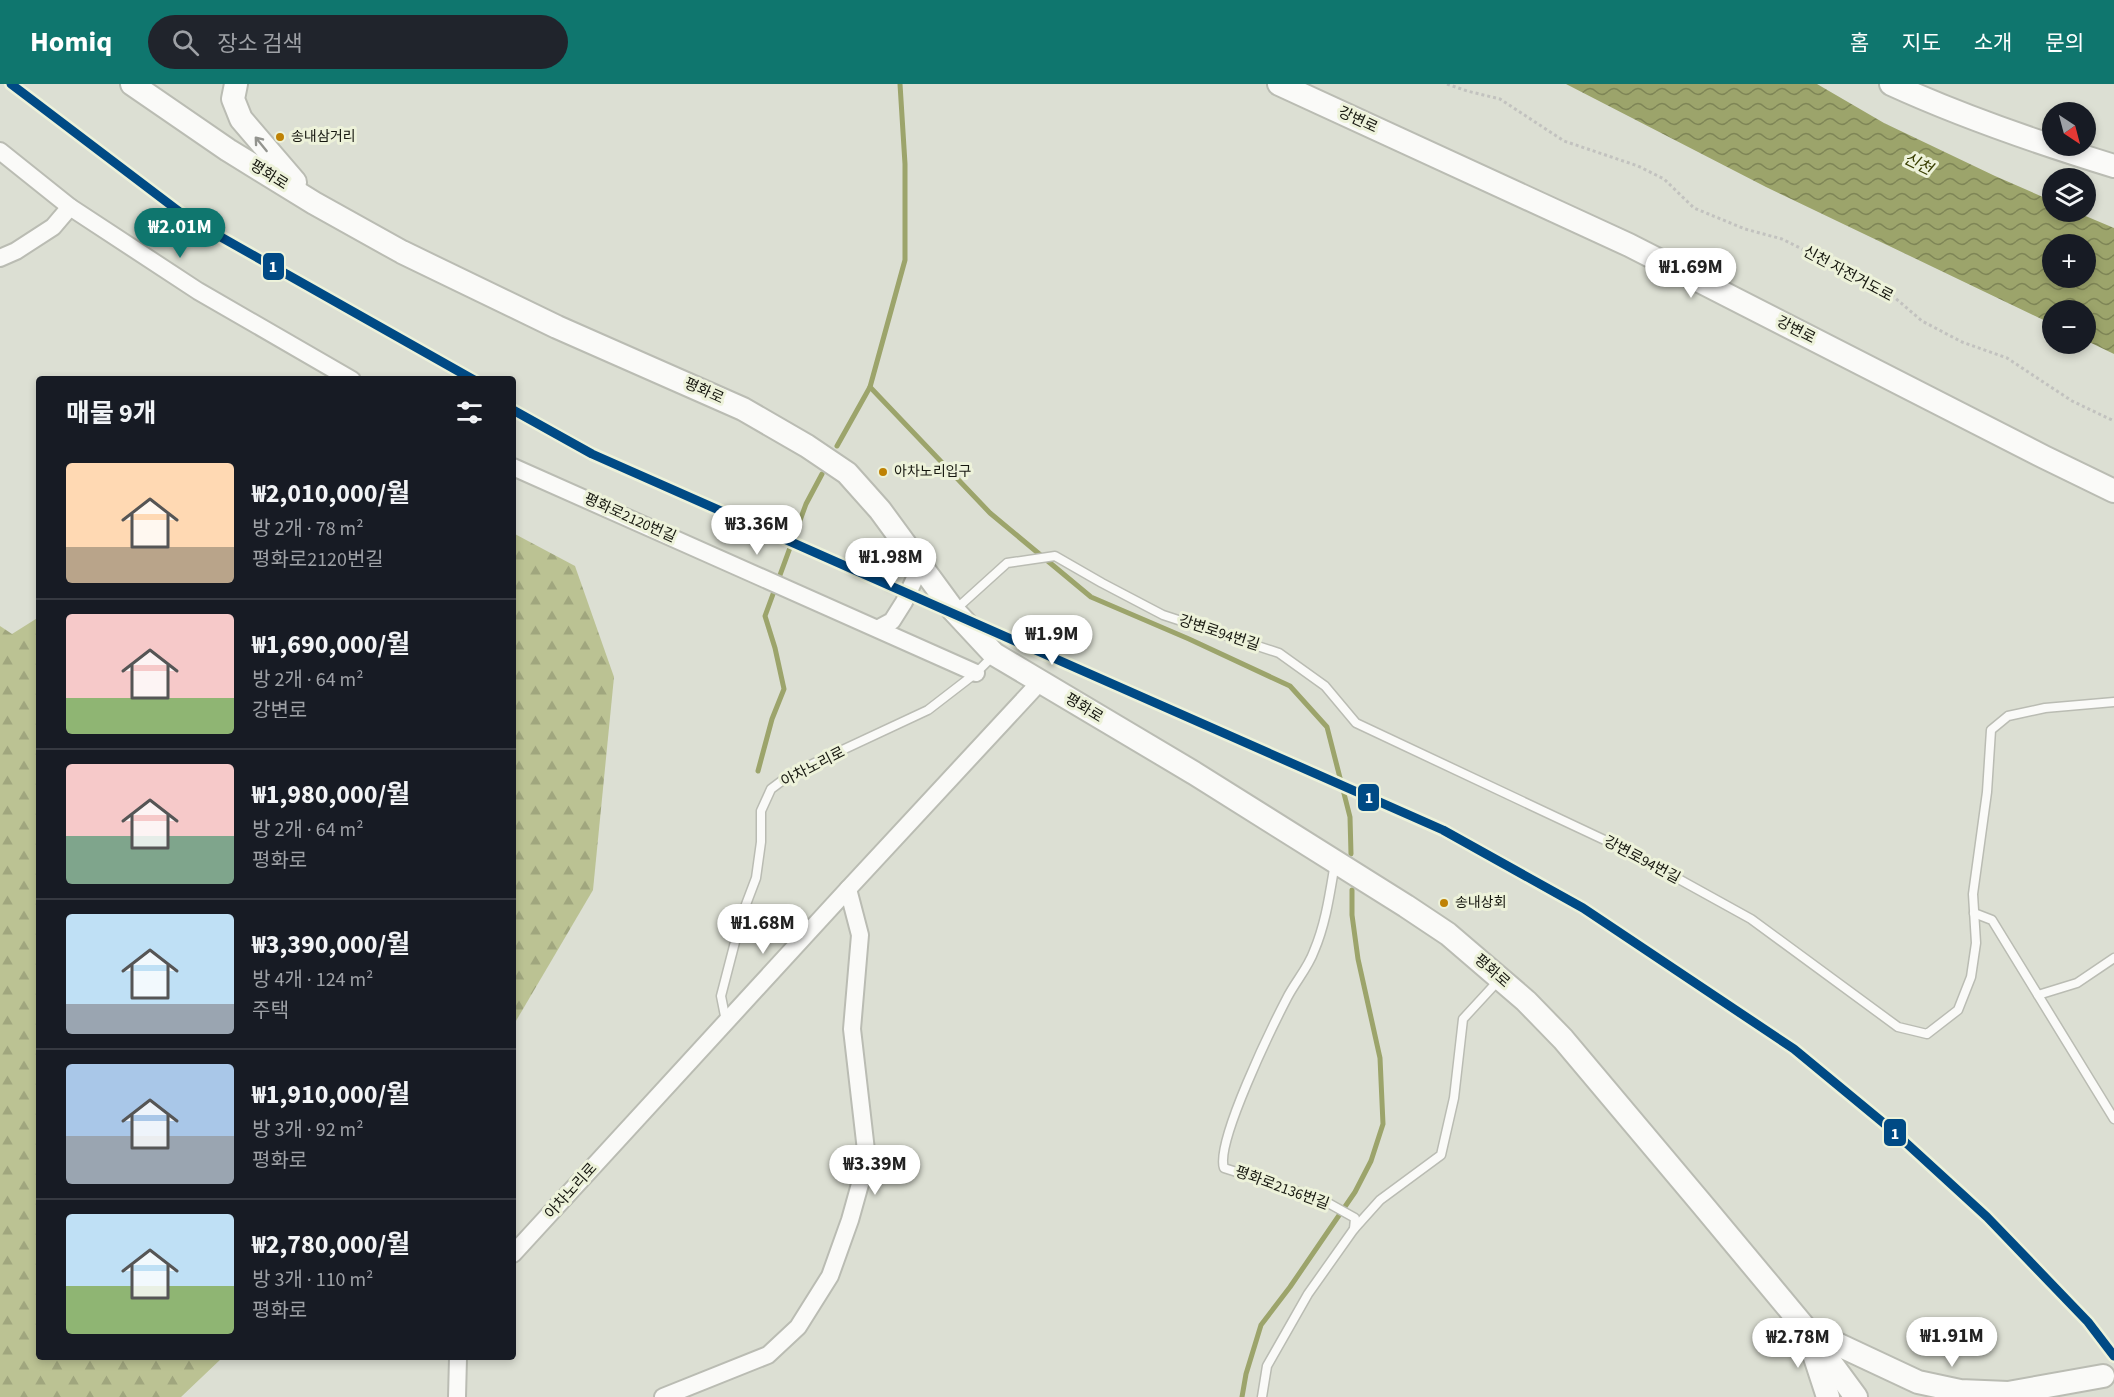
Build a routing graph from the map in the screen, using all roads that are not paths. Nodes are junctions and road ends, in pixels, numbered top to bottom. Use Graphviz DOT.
graph roads {
  1 [pos="132,84"];
  2 [pos="236,84"];
  3 [pos="1279,84"];
  4 [pos="1891,84"];
  5 [pos="0,151"];
  6 [pos="2114,166"];
  7 [pos="314,203"];
  8 [pos="70,207"];
  9 [pos="0,258"];
  10 [pos="345,376"];
  11 [pos="516,468"];
  12 [pos="2114,491"];
  13 [pos="920,567"];
  14 [pos="954,611"];
  15 [pos="879,628"];
  16 [pos="994,654"];
  17 [pos="976,673"];
  18 [pos="1040,682"];
  19 [pos="2114,702"];
  20 [pos="1335,862"];
  21 [pos="848,889"];
  22 [pos="1974,913"];
  23 [pos="2114,958"];
  24 [pos="1501,978"];
  25 [pos="2038,995"];
  26 [pos="726,1021"];
  27 [pos="2114,1119"];
  28 [pos="1354,1229"];
  29 [pos="516,1251"];
  30 [pos="1806,1329"];
  31 [pos="458,1360"];
  32 [pos="2109,1372"];
  33 [pos="457,1397"];
  34 [pos="663,1397"];
  35 [pos="1262,1397"];
  36 [pos="1828,1397"];
  37 [pos="1856,1397"];
  38 [pos="2074,1397"];
  39 [pos="2090,1397"];
  1 -- 7 [label="main road, 평화로"];
  7 -- 2 [label="main road, one-way"];
  3 -- 12 [label="main road, 강변로"];
  4 -- 6 [label="main road"];
  5 -- 8 [label="street"];
  7 -- 13 [label="main road, 평화로"];
  8 -- 9 [label="street"];
  8 -- 10 [label="street"];
  11 -- 15 [label="street, 평화로2120번길"];
  13 -- 14 [label="main road, 평화로"];
  13 -- 15 [label="street"];
  14 -- 16 [label="main road, 평화로"];
  14 -- 22 [label="lane, 강변로94번길"];
  15 -- 17 [label="street, 평화로2120번길"];
  16 -- 17 [label="lane, 아차노리로"];
  16 -- 18 [label="main road, 평화로"];
  17 -- 26 [label="lane, 아차노리로"];
  18 -- 20 [label="main road, 평화로"];
  18 -- 21 [label="street, 아차노리로"];
  19 -- 22 [label="lane, 강변로94번길"];
  20 -- 24 [label="main road, 평화로"];
  20 -- 28 [label="lane, 평화로2136번길"];
  21 -- 26 [label="street, 아차노리로"];
  21 -- 34 [label="street"];
  22 -- 25 [label="lane"];
  23 -- 25 [label="lane"];
  24 -- 28 [label="lane"];
  24 -- 30 [label="main road, 평화로"];
  25 -- 27 [label="lane"];
  26 -- 29 [label="street, 아차노리로"];
  28 -- 35 [label="lane"];
  30 -- 32 [label="main road"];
  30 -- 36 [label="main road"];
  30 -- 37 [label="main road, 평화로"];
  31 -- 33 [label="street"];
  32 -- 38 [label="main road"];
  32 -- 39 [label="main road"];
}
